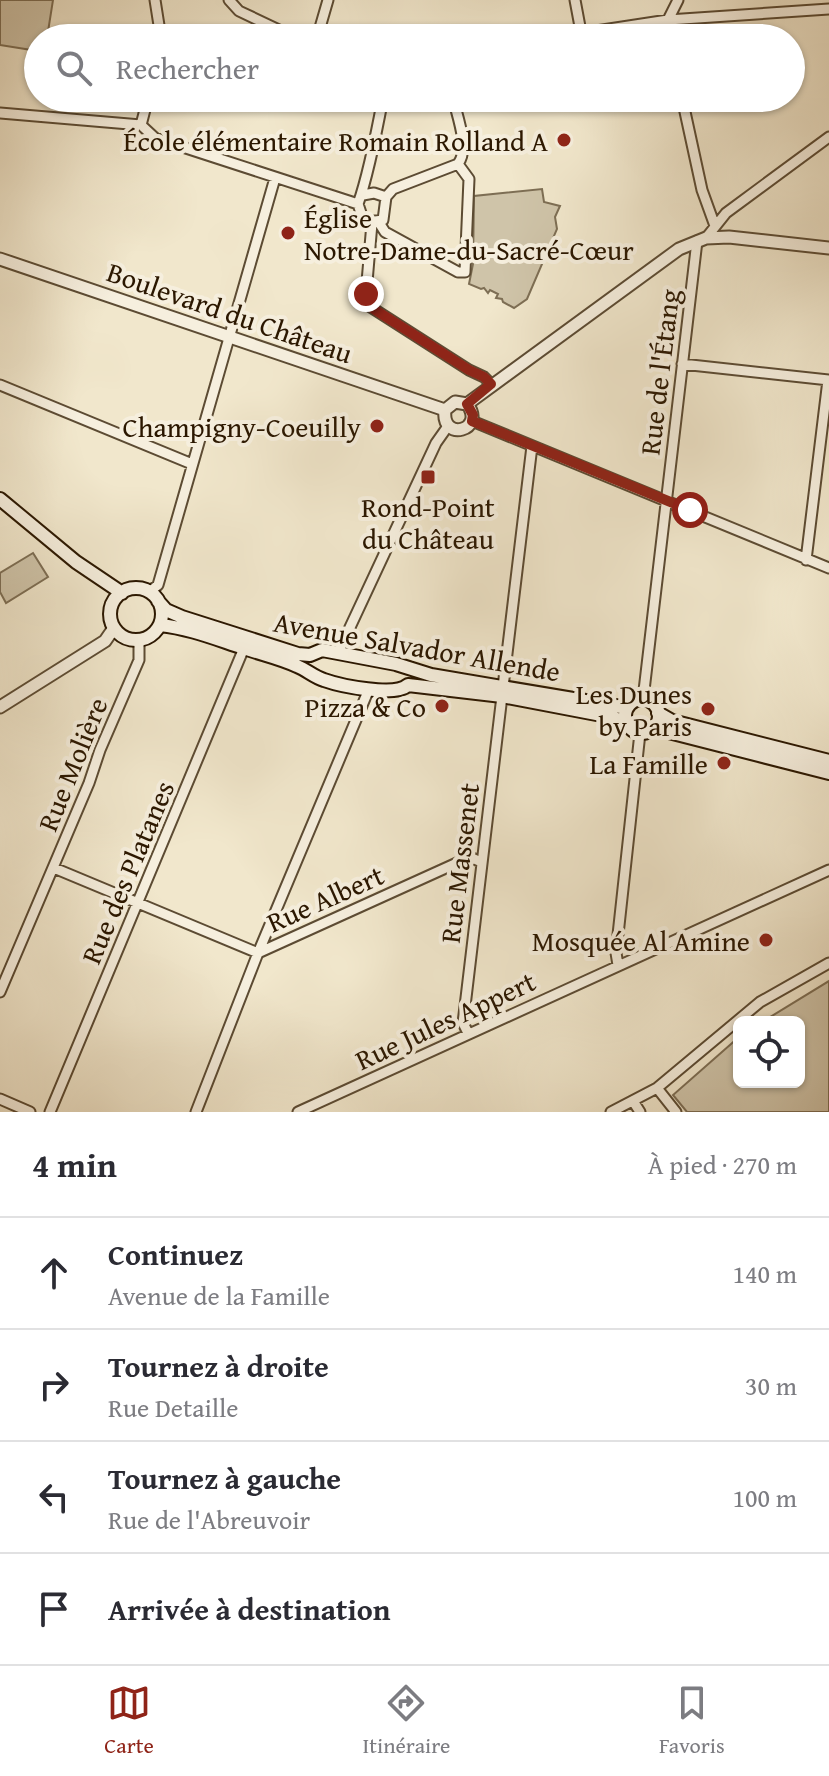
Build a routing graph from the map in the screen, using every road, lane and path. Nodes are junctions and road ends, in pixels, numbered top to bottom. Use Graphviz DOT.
graph roads {
  1 [pos="155,0"];
  2 [pos="229,0"];
  3 [pos="328,0"];
  4 [pos="575,0"];
  5 [pos="678,0"];
  6 [pos="829,9"];
  7 [pos="668,20"];
  8 [pos="159,24"];
  9 [pos="266,24"];
  10 [pos="321,24"];
  11 [pos="580,24"];
  12 [pos="639,24"];
  13 [pos="668,24"];
  14 [pos="144,112"];
  15 [pos="380,112"];
  16 [pos="456,112"];
  17 [pos="685,112"];
  18 [pos="0,113"];
  19 [pos="141,125"];
  20 [pos="829,137"];
  21 [pos="458,164"];
  22 [pos="275,178"];
  23 [pos="386,197"];
  24 [pos="361,199"];
  25 [pos="375,222"];
  26 [pos="715,226"];
  27 [pos="701,240"];
  28 [pos="829,248"];
  29 [pos="0,259"];
  30 [pos="229,337"];
  31 [pos="682,364"];
  32 [pos="829,380"];
  33 [pos="491,384"];
  34 [pos="0,385"];
  35 [pos="467,404"];
  36 [pos="445,410"];
  37 [pos="472,421"];
  38 [pos="448,426"];
  39 [pos="532,446"];
  40 [pos="192,464"];
  41 [pos="0,499"];
  42 [pos="666,500"];
  43 [pos="806,560"];
  44 [pos="829,568"];
  45 [pos="122,593"];
  46 [pos="153,596"];
  47 [pos="160,625"];
  48 [pos="114,628"];
  49 [pos="139,640"];
  50 [pos="244,648"];
  51 [pos="338,653"];
  52 [pos="310,655"];
  53 [pos="408,669"];
  54 [pos="308,671"];
  55 [pos="408,685"];
  56 [pos="369,689"];
  57 [pos="503,691"];
  58 [pos="643,699"];
  59 [pos="0,707"];
  60 [pos="627,708"];
  61 [pos="658,713"];
  62 [pos="627,723"];
  63 [pos="653,728"];
  64 [pos="640,733"];
  65 [pos="829,761"];
  66 [pos="829,773"];
  67 [pos="481,862"];
  68 [pos="54,868"];
  69 [pos="829,870"];
  70 [pos="138,903"];
  71 [pos="258,953"];
  72 [pos="829,963"];
  73 [pos="618,965"];
  74 [pos="0,992"];
  75 [pos="468,1033"];
  76 [pos="657,1088"];
  77 [pos="0,1099"];
  78 [pos="633,1101"];
  79 [pos="30,1112"];
  80 [pos="50,1112"];
  81 [pos="196,1112"];
  82 [pos="298,1112"];
  83 [pos="611,1112"];
  84 [pos="640,1112"];
  85 [pos="676,1112"];
  1 -- 8 [label="street"];
  2 -- 9 [label="street"];
  3 -- 10 [label="street"];
  4 -- 11 [label="street"];
  5 -- 7 [label="street"];
  6 -- 7 [label="street"];
  7 -- 12 [label="street"];
  7 -- 13 [label="street"];
  14 -- 19 [label="street"];
  15 -- 24 [label="street"];
  16 -- 21 [label="street"];
  17 -- 26 [label="street"];
  18 -- 19 [label="street"];
  19 -- 22 [label="street"];
  20 -- 26 [label="street"];
  21 -- 23 [label="street"];
  21 -- 25 [label="street"];
  22 -- 24 [label="street"];
  22 -- 30 [label="street"];
  23 -- 24 [label="street"];
  23 -- 25 [label="street"];
  24 -- 25 [label="street"];
  25 -- 33 [label="street"];
  26 -- 27 [label="street"];
  27 -- 28 [label="street"];
  27 -- 31 [label="street, Rue de l'Étang"];
  27 -- 33 [label="street"];
  29 -- 30 [label="street, Boulevard du Château"];
  30 -- 36 [label="street, Boulevard du Château"];
  30 -- 40 [label="street"];
  31 -- 32 [label="street"];
  31 -- 42 [label="street, Rue de l'Étang"];
  32 -- 43 [label="street"];
  33 -- 35 [label="street"];
  34 -- 40 [label="street"];
  35 -- 36 [label="street"];
  35 -- 37 [label="street"];
  36 -- 38 [label="street"];
  37 -- 38 [label="street"];
  37 -- 39 [label="street"];
  38 -- 51 [label="street"];
  39 -- 42 [label="street"];
  39 -- 57 [label="street, Rue Massenet"];
  40 -- 46 [label="street"];
  41 -- 45 [label="main road"];
  42 -- 43 [label="street"];
  42 -- 58 [label="street, Rue de l'Étang"];
  43 -- 44 [label="street"];
  45 -- 46 [label="main road"];
  45 -- 48 [label="main road"];
  46 -- 47 [label="main road"];
  46 -- 52 [label="main road, Avenue Salvador Allende"];
  47 -- 49 [label="main road"];
  47 -- 50 [label="main road, Avenue Salvador Allende"];
  48 -- 49 [label="main road"];
  48 -- 59 [label="street"];
  49 -- 68 [label="street, Rue Molière"];
  50 -- 54 [label="main road, Avenue Salvador Allende"];
  50 -- 70 [label="street, Rue des Platanes"];
  51 -- 52 [label="main road, Avenue Salvador Allende"];
  51 -- 53 [label="main road, Avenue Salvador Allende"];
  52 -- 54 [label="main road"];
  53 -- 55 [label="main road"];
  53 -- 57 [label="main road, Avenue Salvador Allende"];
  54 -- 56 [label="main road, Avenue Salvador Allende"];
  55 -- 56 [label="main road, Avenue Salvador Allende"];
  55 -- 57 [label="main road, Avenue Salvador Allende"];
  56 -- 71 [label="street"];
  57 -- 60 [label="main road, Avenue Salvador Allende"];
  57 -- 62 [label="main road, Avenue Salvador Allende"];
  57 -- 67 [label="street, Rue Massenet"];
  58 -- 60 [label="main road"];
  58 -- 61 [label="main road"];
  60 -- 62 [label="main road"];
  61 -- 63 [label="main road"];
  61 -- 65 [label="main road"];
  62 -- 64 [label="main road, Avenue Salvador Allende"];
  63 -- 64 [label="main road"];
  63 -- 66 [label="main road"];
  64 -- 73 [label="street"];
  67 -- 71 [label="street, Rue Albert"];
  67 -- 75 [label="street, Rue Massenet"];
  68 -- 70 [label="street, Rue Albert"];
  68 -- 74 [label="street, Rue Molière"];
  69 -- 73 [label="street, Rue Jules Appert"];
  70 -- 71 [label="street, Rue Albert"];
  70 -- 80 [label="street, Rue des Platanes"];
  71 -- 81 [label="street"];
  72 -- 76 [label="street"];
  73 -- 75 [label="street, Rue Jules Appert"];
  75 -- 82 [label="street, Rue Jules Appert"];
  76 -- 78 [label="street"];
  76 -- 85 [label="street"];
  77 -- 79 [label="street"];
  78 -- 83 [label="street"];
  78 -- 84 [label="street"];
}
